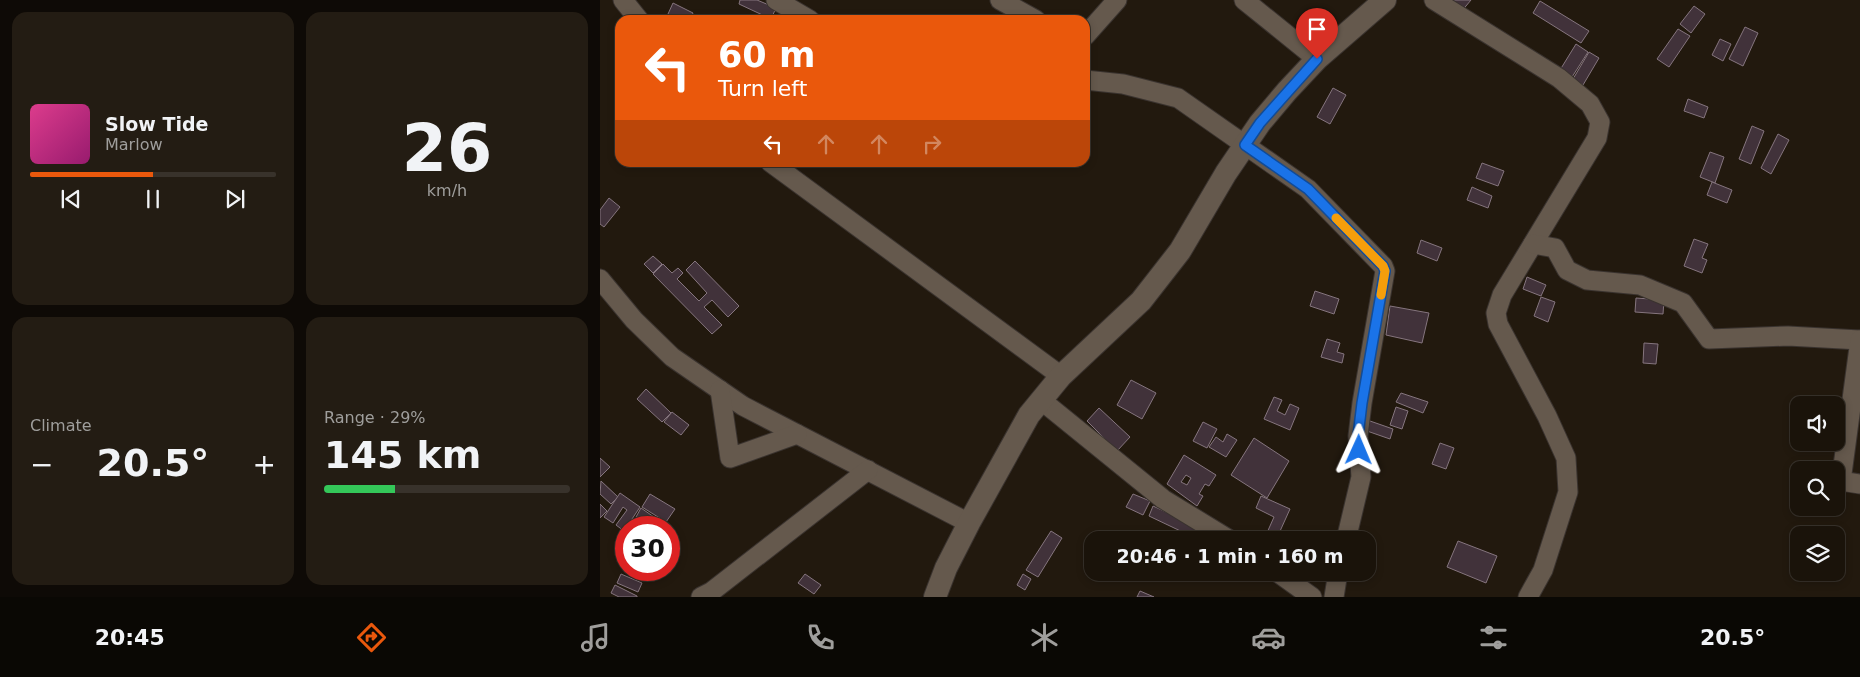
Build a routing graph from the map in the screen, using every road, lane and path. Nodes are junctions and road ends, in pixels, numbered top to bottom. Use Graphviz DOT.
graph roads {
  1 [pos="623,0"];
  2 [pos="776,0"];
  3 [pos="1000,0"];
  4 [pos="1117,0"];
  5 [pos="1244,0"];
  6 [pos="1385,0"];
  7 [pos="1434,0"];
  8 [pos="635,15"];
  9 [pos="802,15"];
  10 [pos="1027,15"];
  11 [pos="1090,30"];
  12 [pos="1317,59"];
  13 [pos="1090,81"];
  14 [pos="1245,145"];
  15 [pos="777,167"];
  16 [pos="1533,244"];
  17 [pos="600,279"];
  18 [pos="1860,340"];
  19 [pos="1061,376"];
  20 [pos="720,390"];
  21 [pos="1042,400"];
  22 [pos="797,434"];
  23 [pos="868,470"];
  24 [pos="1860,484"];
  25 [pos="969,523"];
  26 [pos="1215,531"];
  27 [pos="1348,531"];
  28 [pos="1290,581"];
  29 [pos="1337,581"];
  30 [pos="701,597"];
  31 [pos="934,597"];
  32 [pos="1312,597"];
  33 [pos="1334,597"];
  34 [pos="1528,597"];
  1 -- 8 [label="street"];
  2 -- 9 [label="street"];
  3 -- 10 [label="street"];
  4 -- 11 [label="street"];
  5 -- 12 [label="street"];
  6 -- 12 [label="street"];
  7 -- 16 [label="street"];
  12 -- 14 [label="street"];
  13 -- 14 [label="street"];
  14 -- 19 [label="street"];
  14 -- 27 [label="street"];
  15 -- 19 [label="street"];
  16 -- 18 [label="street"];
  16 -- 34 [label="street"];
  17 -- 20 [label="street"];
  18 -- 24 [label="street"];
  19 -- 21 [label="street"];
  20 -- 22 [label="street"];
  20 -- 22 [label="street"];
  21 -- 25 [label="street"];
  21 -- 26 [label="street"];
  22 -- 23 [label="street"];
  23 -- 25 [label="street"];
  23 -- 30 [label="street"];
  25 -- 31 [label="street"];
  28 -- 32 [label="street"];
  29 -- 33 [label="street"];
}
